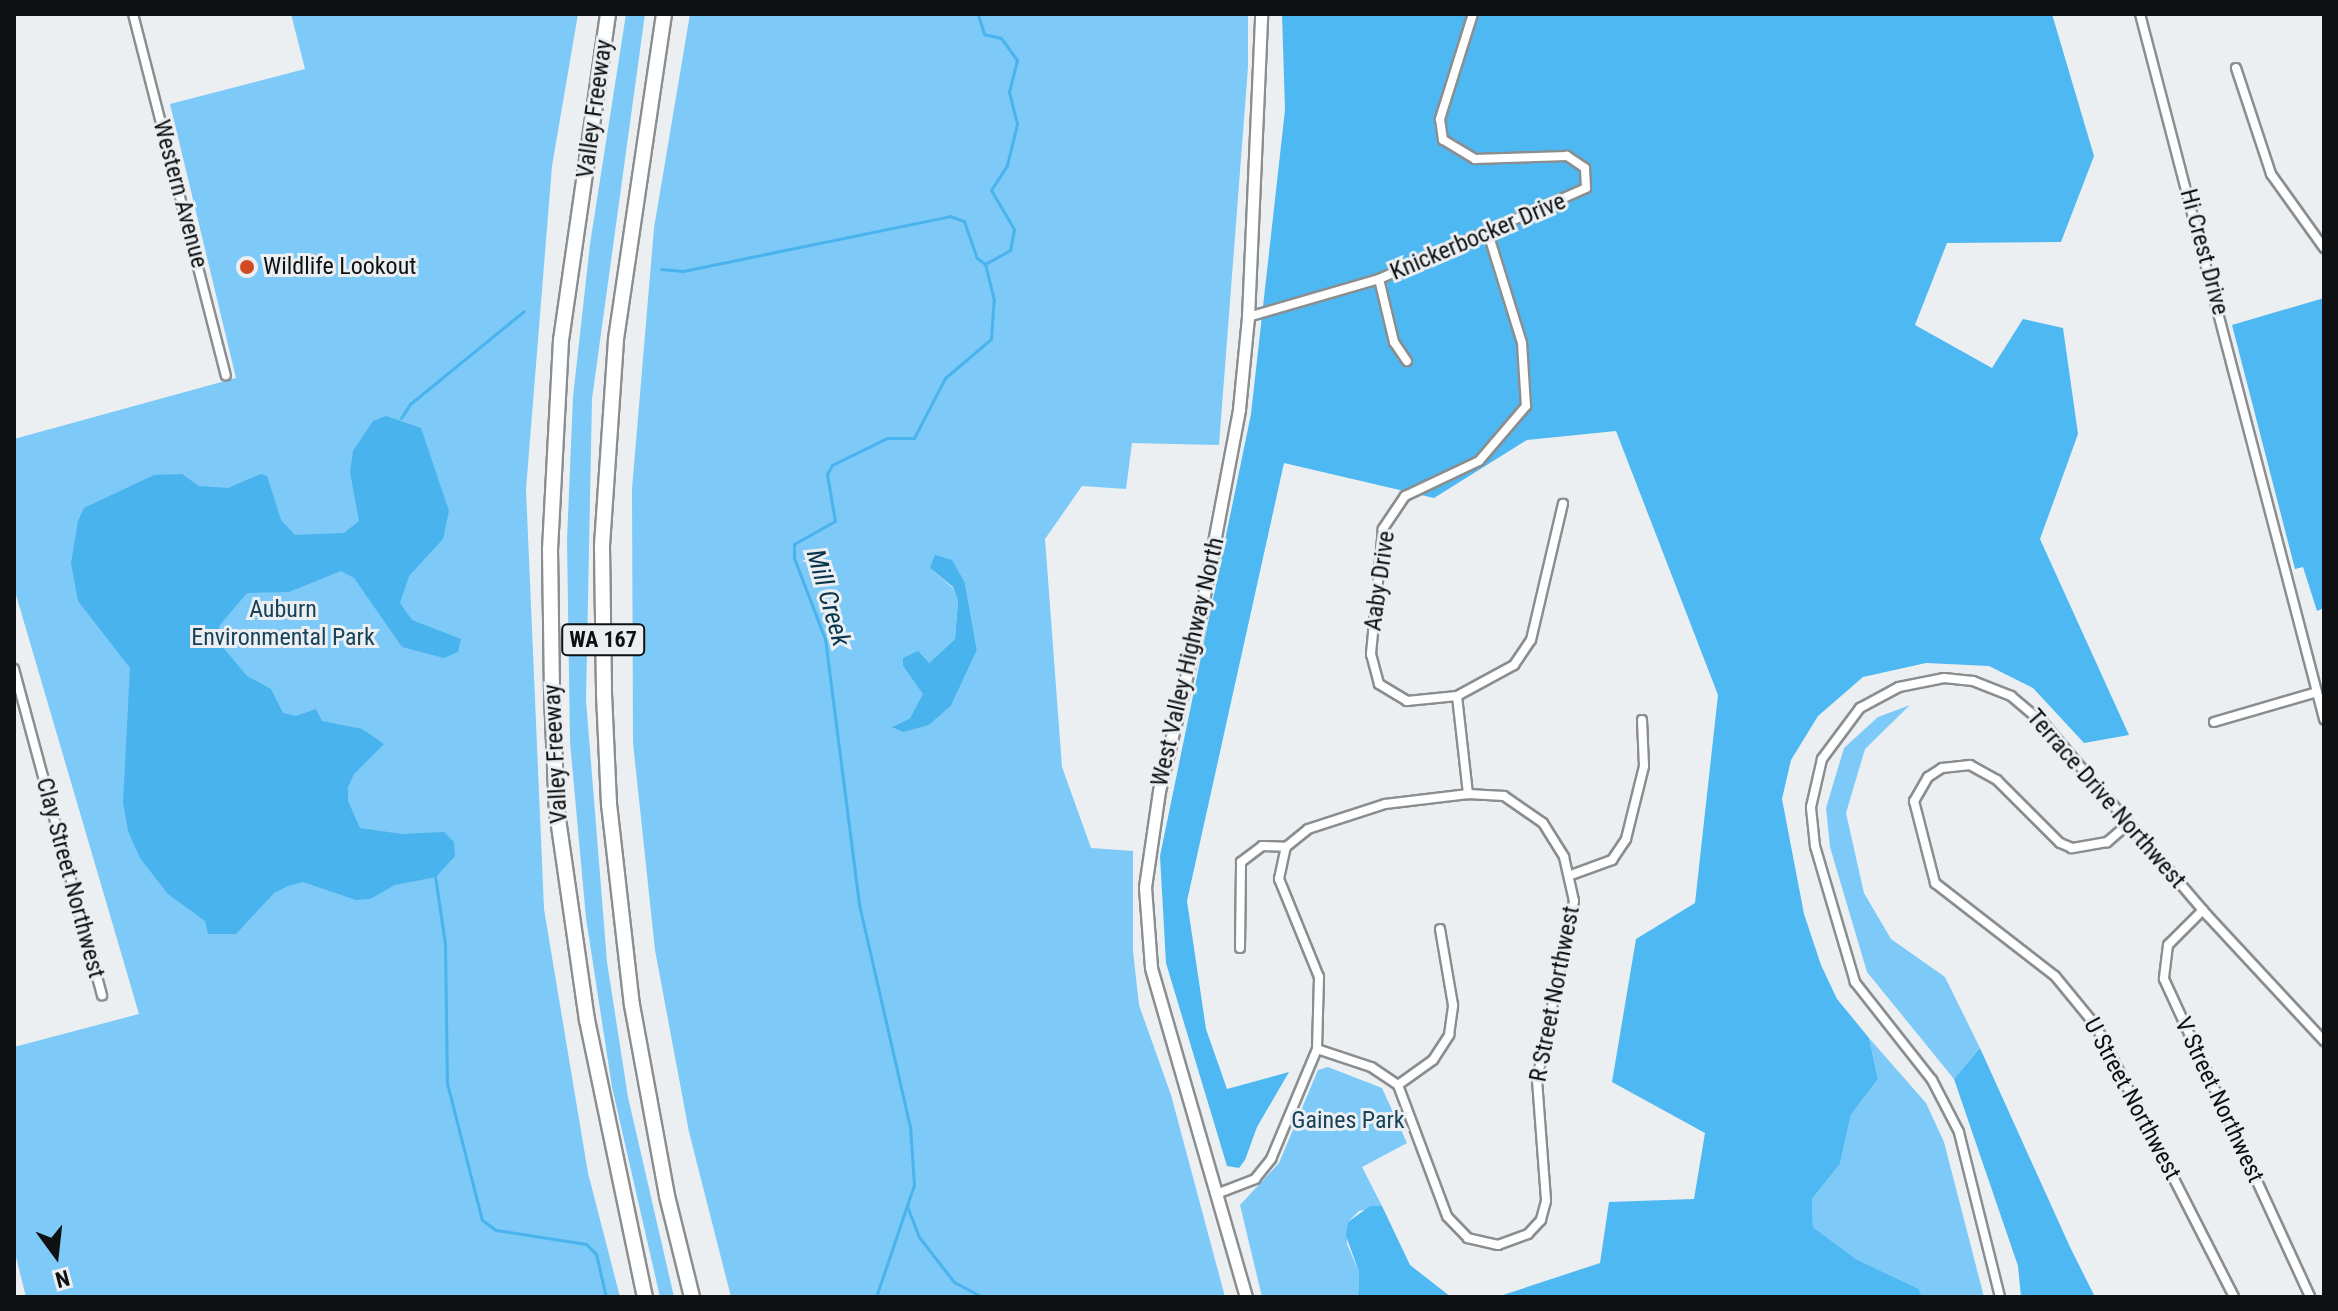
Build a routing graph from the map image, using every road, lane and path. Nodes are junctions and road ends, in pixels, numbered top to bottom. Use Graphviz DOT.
graph roads {
  1 [pos="133,14"];
  2 [pos="608,14"];
  3 [pos="664,14"];
  4 [pos="1261,14"];
  5 [pos="1473,14"];
  6 [pos="2140,14"];
  7 [pos="2236,68"];
  8 [pos="1488,233"];
  9 [pos="2324,248"];
  10 [pos="1379,279"];
  11 [pos="1248,317"];
  12 [pos="1407,361"];
  13 [pos="226,375"];
  14 [pos="1563,504"];
  15 [pos="14,669"];
  16 [pos="2317,692"];
  17 [pos="1457,696"];
  18 [pos="2324,719"];
  19 [pos="1642,720"];
  20 [pos="2214,722"];
  21 [pos="1468,794"];
  22 [pos="2128,824"];
  23 [pos="1286,847"];
  24 [pos="1571,875"];
  25 [pos="2203,910"];
  26 [pos="1440,929"];
  27 [pos="1240,948"];
  28 [pos="102,995"];
  29 [pos="2324,1041"];
  30 [pos="1317,1049"];
  31 [pos="1398,1085"];
  32 [pos="1219,1193"];
  33 [pos="645,1297"];
  34 [pos="694,1297"];
  35 [pos="1246,1297"];
  36 [pos="2000,1297"];
  37 [pos="2234,1297"];
  38 [pos="2310,1297"];
  1 -- 13 [label="street, Western Avenue"];
  2 -- 33 [label="highway, Valley Freeway / WA 167"];
  3 -- 34 [label="highway, WA 167"];
  4 -- 11 [label="main road, West Valley Highway North"];
  5 -- 8 [label="street, Knickerbocker Drive"];
  6 -- 16 [label="street, Hi Crest Drive"];
  7 -- 9 [label="street"];
  8 -- 10 [label="street, Knickerbocker Drive"];
  8 -- 17 [label="street, Aaby Drive"];
  10 -- 11 [label="street, Knickerbocker Drive"];
  10 -- 12 [label="street"];
  11 -- 32 [label="main road, West Valley Highway North"];
  14 -- 17 [label="street, Aaby Drive"];
  15 -- 28 [label="street, Clay Street Northwest"];
  16 -- 18 [label="street, Hi Crest Drive"];
  16 -- 20 [label="street"];
  17 -- 21 [label="street"];
  19 -- 24 [label="street, R Street Northwest"];
  21 -- 23 [label="street, R Street Northwest"];
  21 -- 24 [label="street, R Street Northwest"];
  22 -- 25 [label="street, Terrace Drive Northwest"];
  22 -- 36 [label="street, Terrace Drive Northwest"];
  22 -- 37 [label="street, U Street Northwest"];
  23 -- 27 [label="street"];
  23 -- 30 [label="street"];
  24 -- 31 [label="street, R Street Northwest"];
  25 -- 29 [label="street, Terrace Drive Northwest"];
  25 -- 38 [label="street, V Street Northwest"];
  26 -- 31 [label="street"];
  30 -- 31 [label="street"];
  30 -- 32 [label="street"];
  32 -- 35 [label="main road, West Valley Highway North"];
}
